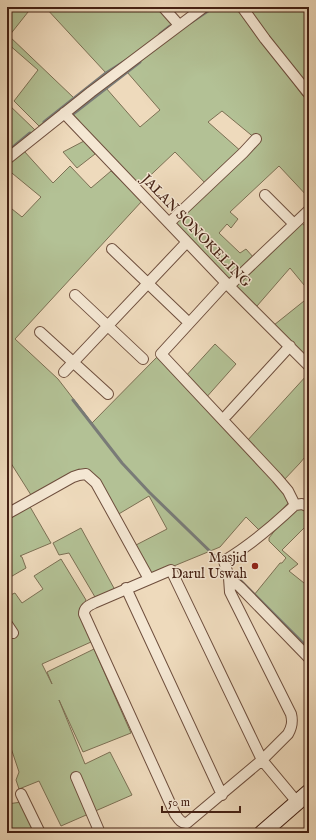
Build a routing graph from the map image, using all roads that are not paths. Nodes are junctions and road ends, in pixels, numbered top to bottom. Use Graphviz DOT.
graph roads {
  1 [pos="163,7"];
  2 [pos="204,7"];
  3 [pos="242,7"];
  4 [pos="179,25"];
  5 [pos="309,94"];
  6 [pos="64,113"];
  7 [pos="256,139"];
  8 [pos="7,159"];
  9 [pos="265,195"];
  10 [pos="309,210"];
  11 [pos="169,223"];
  12 [pos="294,224"];
  13 [pos="187,242"];
  14 [pos="112,249"];
  15 [pos="147,283"];
  16 [pos="227,285"];
  17 [pos="74,295"];
  18 [pos="184,319"];
  19 [pos="108,325"];
  20 [pos="40,332"];
  21 [pos="290,346"];
  22 [pos="144,359"];
  23 [pos="73,362"];
  24 [pos="308,362"];
  25 [pos="64,372"];
  26 [pos="108,394"];
  27 [pos="226,415"];
  28 [pos="295,505"];
  29 [pos="309,507"];
  30 [pos="7,514"];
  31 [pos="229,578"];
  32 [pos="149,579"];
  33 [pos="126,588"];
  34 [pos="7,624"];
  35 [pos="13,633"];
  36 [pos="309,658"];
  37 [pos="262,760"];
  38 [pos="76,777"];
  39 [pos="309,792"];
  40 [pos="21,794"];
  41 [pos="222,795"];
  42 [pos="297,802"];
  43 [pos="40,833"];
  44 [pos="100,833"];
  45 [pos="262,833"];
  1 -- 4 [label="street"];
  2 -- 4 [label="street"];
  3 -- 5 [label="street"];
  4 -- 6 [label="street"];
  6 -- 8 [label="street"];
  6 -- 11 [label="street, JALAN SONOKELING"];
  7 -- 11 [label="street"];
  9 -- 12 [label="street"];
  10 -- 12 [label="street"];
  11 -- 13 [label="street, JALAN SONOKELING"];
  12 -- 16 [label="street"];
  13 -- 15 [label="street"];
  13 -- 16 [label="street, JALAN SONOKELING"];
  14 -- 15 [label="street"];
  15 -- 18 [label="street"];
  15 -- 19 [label="street"];
  16 -- 21 [label="street, JALAN SONOKELING"];
  16 -- 28 [label="street"];
  17 -- 19 [label="street"];
  19 -- 22 [label="street"];
  19 -- 23 [label="street"];
  20 -- 23 [label="street"];
  21 -- 24 [label="street, JALAN SONOKELING"];
  21 -- 27 [label="street"];
  23 -- 25 [label="street"];
  23 -- 26 [label="street"];
  28 -- 29 [label="street"];
  28 -- 31 [label="street"];
  30 -- 32 [label="street"];
  31 -- 36 [label="street"];
  31 -- 37 [label="street"];
  32 -- 33 [label="street"];
  32 -- 37 [label="street"];
  33 -- 41 [label="street"];
  33 -- 41 [label="street"];
  34 -- 35 [label="street"];
  37 -- 41 [label="street"];
  37 -- 42 [label="street"];
  38 -- 44 [label="street"];
  39 -- 42 [label="main road"];
  40 -- 43 [label="street"];
  42 -- 45 [label="main road"];
}
